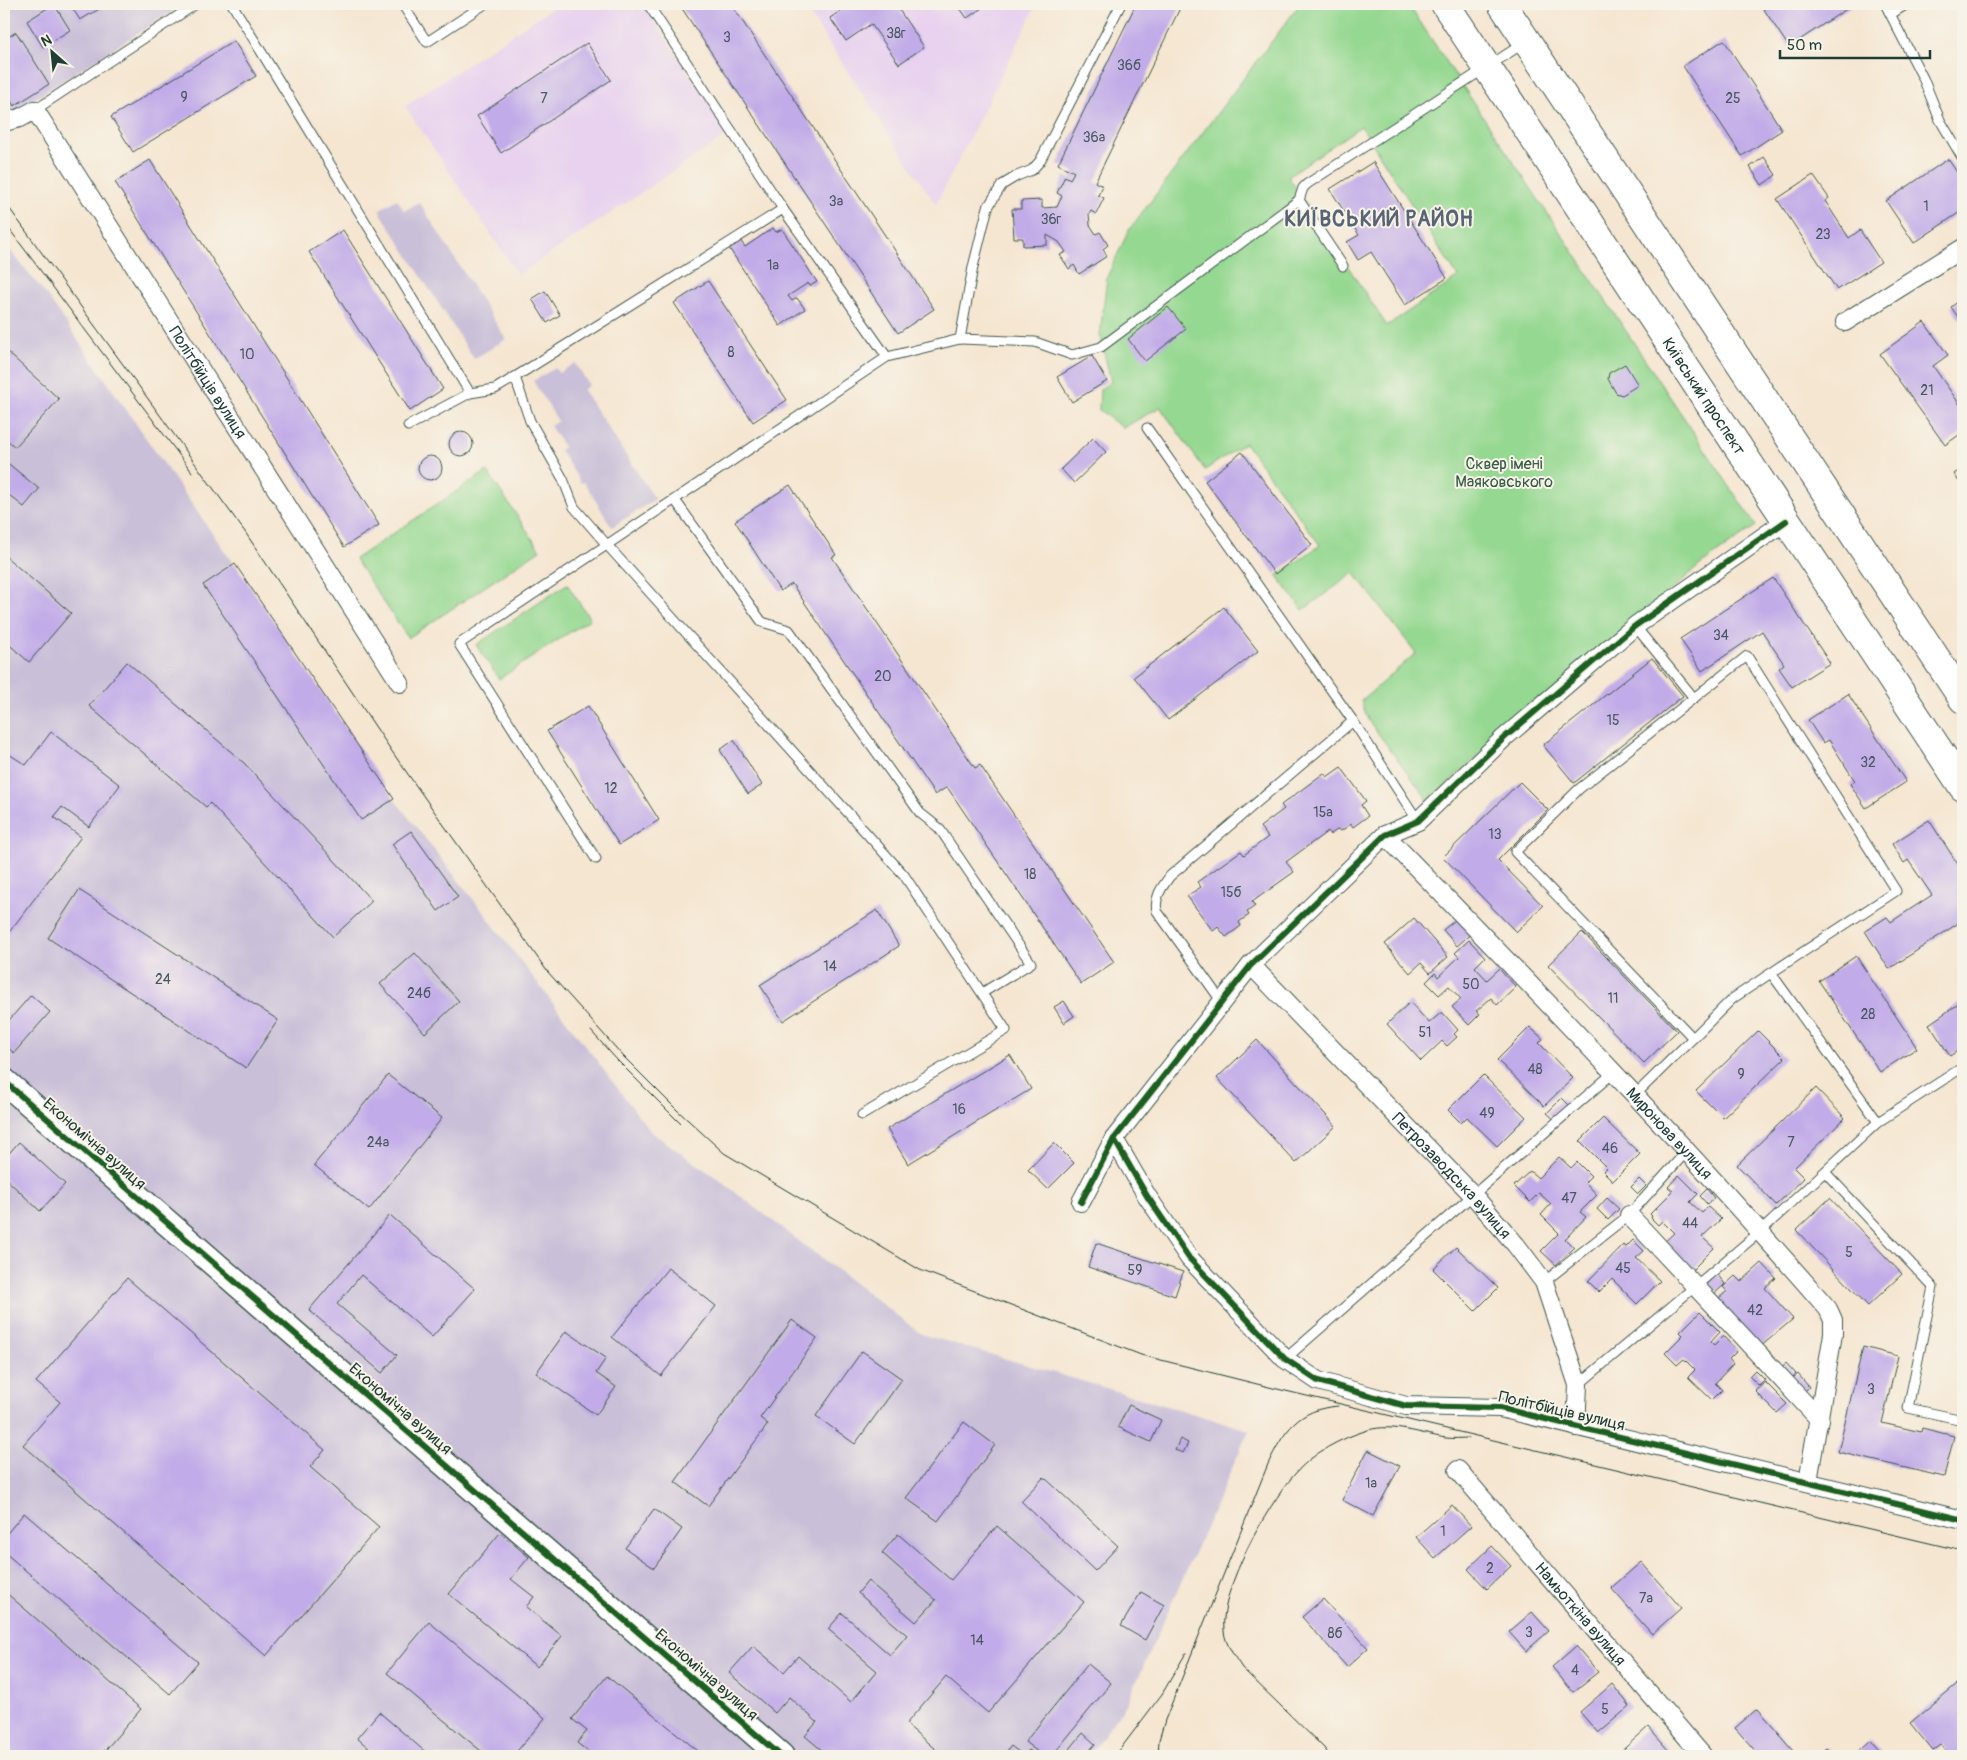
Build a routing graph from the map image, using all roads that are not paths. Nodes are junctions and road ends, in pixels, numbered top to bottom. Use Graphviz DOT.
graph roads {
  1 [pos="196,4"];
  2 [pos="232,4"];
  3 [pos="402,4"];
  4 [pos="485,4"];
  5 [pos="648,4"];
  6 [pos="1121,4"];
  7 [pos="1445,4"];
  8 [pos="1502,4"];
  9 [pos="1885,4"];
  10 [pos="1907,4"];
  11 [pos="1891,14"];
  12 [pos="1527,41"];
  13 [pos="1487,66"];
  14 [pos="35,110"];
  15 [pos="4,122"];
  16 [pos="1963,159"];
  17 [pos="1299,200"];
  18 [pos="783,209"];
  19 [pos="1963,248"];
  20 [pos="1344,266"];
  21 [pos="1846,322"];
  22 [pos="960,339"];
  23 [pos="887,357"];
  24 [pos="515,377"];
  25 [pos="470,393"];
  26 [pos="408,426"];
  27 [pos="1147,428"];
  28 [pos="675,500"];
  29 [pos="1786,521"];
  30 [pos="607,545"];
  31 [pos="1635,626"];
  32 [pos="400,683"];
  33 [pos="1694,698"];
  34 [pos="1963,700"];
  35 [pos="1353,721"];
  36 [pos="1963,787"];
  37 [pos="1418,821"];
  38 [pos="1385,835"];
  39 [pos="596,859"];
  40 [pos="1251,965"];
  41 [pos="1771,973"];
  42 [pos="982,993"];
  43 [pos="1222,1002"];
  44 [pos="1693,1038"];
  45 [pos="1963,1067"];
  46 [pos="1612,1073"];
  47 [pos="4,1081"];
  48 [pos="1634,1096"];
  49 [pos="862,1115"];
  50 [pos="1878,1122"];
  51 [pos="1114,1139"];
  52 [pos="1687,1151"];
  53 [pos="1825,1172"];
  54 [pos="1473,1195"];
  55 [pos="1081,1202"];
  56 [pos="1629,1214"];
  57 [pos="1761,1231"];
  58 [pos="1544,1282"];
  59 [pos="1696,1286"];
  60 [pos="1285,1359"];
  61 [pos="1578,1385"];
  62 [pos="1820,1420"];
  63 [pos="1963,1420"];
  64 [pos="1576,1428"];
  65 [pos="1458,1470"];
  66 [pos="1808,1481"];
  67 [pos="1963,1520"];
  68 [pos="780,1756"];
  69 [pos="1702,1756"];
  1 -- 14 [label="lane"];
  2 -- 25 [label="lane"];
  3 -- 4 [label="lane"];
  5 -- 18 [label="lane"];
  6 -- 22 [label="lane"];
  7 -- 13 [label="main road, Київський проспект"];
  8 -- 12 [label="main road"];
  9 -- 11 [label="lane"];
  10 -- 11 [label="lane"];
  11 -- 16 [label="lane"];
  12 -- 13 [label="lane"];
  12 -- 34 [label="main road"];
  13 -- 17 [label="lane"];
  13 -- 29 [label="main road, Київський проспект"];
  14 -- 15 [label="street"];
  14 -- 32 [label="street, Політбійців вулиця"];
  17 -- 20 [label="lane"];
  17 -- 22 [label="lane"];
  18 -- 23 [label="lane"];
  18 -- 24 [label="lane"];
  19 -- 21 [label="street"];
  22 -- 23 [label="lane"];
  23 -- 28 [label="lane"];
  24 -- 25 [label="lane"];
  24 -- 30 [label="lane"];
  25 -- 26 [label="lane"];
  27 -- 35 [label="lane"];
  28 -- 30 [label="lane"];
  28 -- 42 [label="lane"];
  29 -- 31 [label="street"];
  29 -- 36 [label="main road, Київський проспект"];
  30 -- 39 [label="lane"];
  30 -- 42 [label="lane"];
  31 -- 33 [label="lane"];
  31 -- 37 [label="street"];
  33 -- 41 [label="lane"];
  33 -- 44 [label="lane"];
  35 -- 37 [label="lane"];
  35 -- 43 [label="lane"];
  37 -- 38 [label="street"];
  38 -- 40 [label="street"];
  38 -- 46 [label="street, Миронова вулиця"];
  40 -- 43 [label="street"];
  40 -- 54 [label="street, Петрозаводська вулиця"];
  41 -- 44 [label="lane"];
  41 -- 50 [label="lane"];
  42 -- 49 [label="lane"];
  43 -- 51 [label="street"];
  44 -- 48 [label="lane"];
  45 -- 50 [label="lane"];
  46 -- 48 [label="street, Миронова вулиця"];
  46 -- 54 [label="lane"];
  47 -- 68 [label="street, Економічна вулиця"];
  48 -- 52 [label="street, Миронова вулиця"];
  50 -- 53 [label="lane"];
  51 -- 55 [label="street"];
  51 -- 60 [label="street, Політбійців вулиця"];
  52 -- 56 [label="lane"];
  52 -- 57 [label="street, Миронова вулиця"];
  53 -- 57 [label="lane"];
  53 -- 63 [label="lane"];
  54 -- 58 [label="street, Петрозаводська вулиця"];
  54 -- 60 [label="lane"];
  56 -- 58 [label="lane"];
  56 -- 59 [label="street"];
  57 -- 59 [label="lane"];
  57 -- 62 [label="street, Миронова вулиця"];
  58 -- 61 [label="street, Петрозаводська вулиця"];
  59 -- 61 [label="lane"];
  59 -- 62 [label="street"];
  60 -- 64 [label="street, Політбійців вулиця"];
  61 -- 64 [label="street, Петрозаводська вулиця"];
  62 -- 66 [label="street, Миронова вулиця"];
  64 -- 66 [label="street, Політбійців вулиця"];
  65 -- 69 [label="street, Намьоткіна вулиця"];
  66 -- 67 [label="street, Політбійців вулиця"];
}
